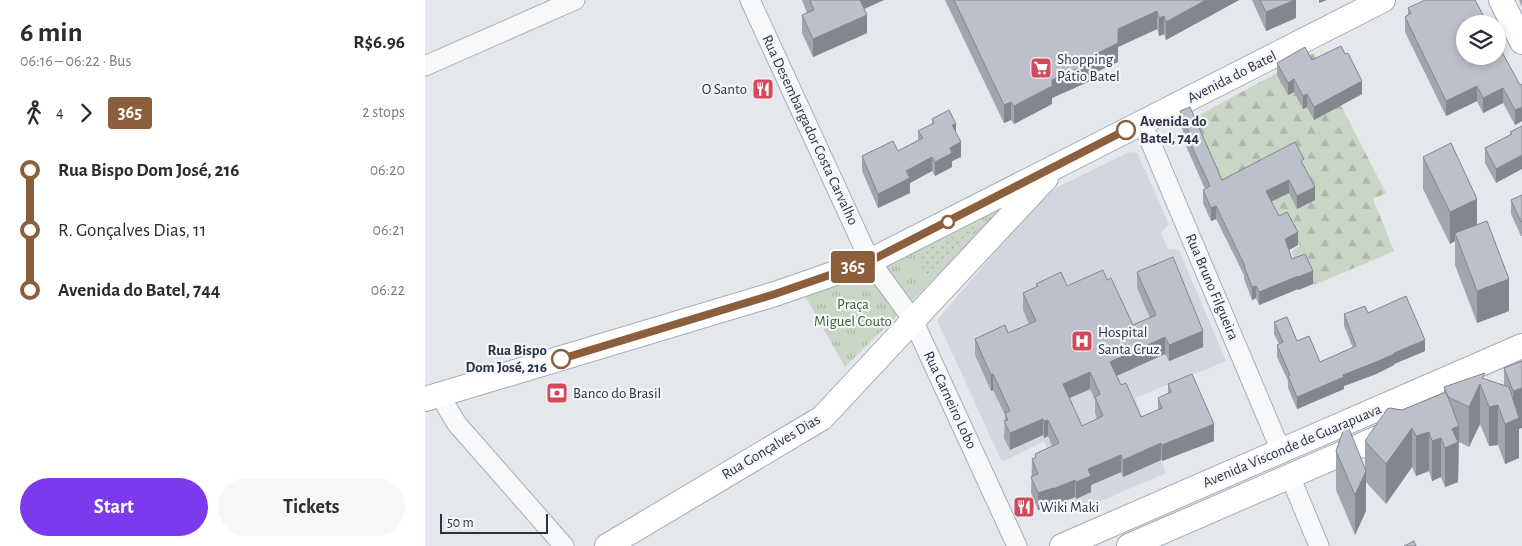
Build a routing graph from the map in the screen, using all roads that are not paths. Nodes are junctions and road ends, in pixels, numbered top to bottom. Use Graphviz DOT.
graph roads {
  1 [pos="575,0"];
  2 [pos="750,0"];
  3 [pos="1383,0"];
  4 [pos="1501,0"];
  5 [pos="1522,42"];
  6 [pos="425,66"];
  7 [pos="1142,122"];
  8 [pos="1055,167"];
  9 [pos="870,261"];
  10 [pos="913,320"];
  11 [pos="1522,346"];
  12 [pos="433,397"];
  13 [pos="1415,422"];
  14 [pos="1281,451"];
  15 [pos="1290,476"];
  16 [pos="1089,534"];
  17 [pos="1133,544"];
  18 [pos="564,546"];
  19 [pos="607,546"];
  20 [pos="1017,546"];
  21 [pos="1062,546"];
  22 [pos="1319,546"];
  1 -- 6 [label="street"];
  2 -- 9 [label="street, Rua Desembargador Costa Carvalho"];
  3 -- 7 [label="main road, Avenida do Batel"];
  4 -- 5 [label="main road"];
  7 -- 8 [label="main road, Avenida do Batel"];
  7 -- 14 [label="street, Rua Bruno Filgueira"];
  8 -- 9 [label="main road, Avenida do Batel"];
  8 -- 10 [label="main road, Rua Gonçalves Dias"];
  9 -- 10 [label="street, Rua Carneiro Lobo"];
  9 -- 12 [label="main road, Avenida do Batel"];
  10 -- 19 [label="main road, Rua Gonçalves Dias"];
  10 -- 20 [label="street, Rua Carneiro Lobo"];
  11 -- 14 [label="main road, Avenida Visconde de Guarapuava"];
  12 -- 18 [label="street"];
  13 -- 15 [label="main road, Avenida Visconde de Guarapuava"];
  14 -- 16 [label="main road, Avenida Visconde de Guarapuava"];
  15 -- 17 [label="main road, Avenida Visconde de Guarapuava"];
  15 -- 22 [label="street"];
  16 -- 17 [label="main road"];
  16 -- 21 [label="main road, Avenida Visconde de Guarapuava"];
}
